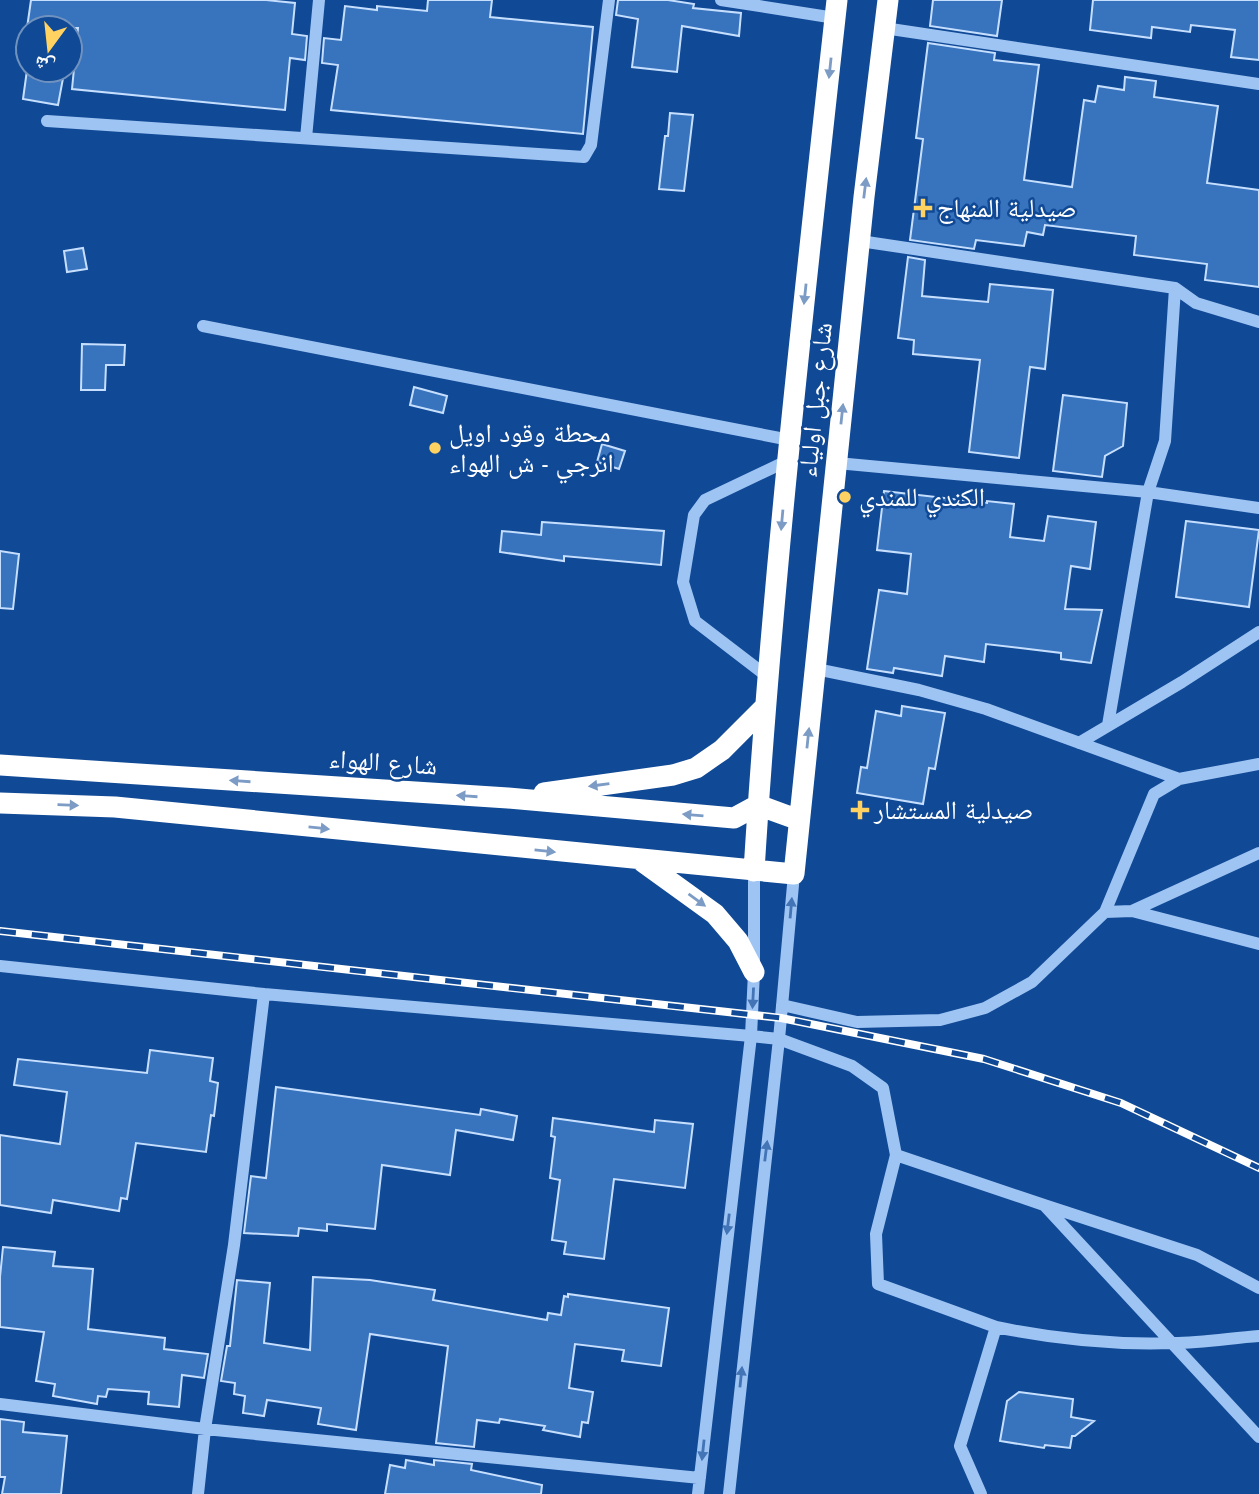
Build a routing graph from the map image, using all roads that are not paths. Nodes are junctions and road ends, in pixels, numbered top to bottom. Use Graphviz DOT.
graph roads {
  1 [pos="319,0"];
  2 [pos="609,0"];
  3 [pos="721,0"];
  4 [pos="888,0"];
  5 [pos="836,9"];
  6 [pos="884,27"];
  7 [pos="1259,84"];
  8 [pos="47,121"];
  9 [pos="306,138"];
  10 [pos="860,241"];
  11 [pos="1175,288"];
  12 [pos="1259,322"];
  13 [pos="203,326"];
  14 [pos="788,450"];
  15 [pos="837,463"];
  16 [pos="1148,492"];
  17 [pos="1259,508"];
  18 [pos="1259,632"];
  19 [pos="816,669"];
  20 [pos="768,677"];
  21 [pos="765,707"];
  22 [pos="1108,725"];
  23 [pos="1079,743"];
  24 [pos="1259,764"];
  25 [pos="0,765"];
  26 [pos="1179,779"];
  27 [pos="508,799"];
  28 [pos="0,803"];
  29 [pos="758,805"];
  30 [pos="800,813"];
  31 [pos="1259,853"];
  32 [pos="641,860"];
  33 [pos="754,871"];
  34 [pos="794,874"];
  35 [pos="1132,911"];
  36 [pos="1105,912"];
  37 [pos="1259,944"];
  38 [pos="0,966"];
  39 [pos="754,972"];
  40 [pos="264,994"];
  41 [pos="782,1005"];
  42 [pos="751,1036"];
  43 [pos="779,1039"];
  44 [pos="895,1155"];
  45 [pos="1044,1205"];
  46 [pos="1259,1288"];
  47 [pos="996,1327"];
  48 [pos="1259,1336"];
  49 [pos="1174,1343"];
  50 [pos="0,1404"];
  51 [pos="205,1429"];
  52 [pos="1259,1437"];
  53 [pos="700,1478"];
  54 [pos="198,1494"];
  55 [pos="698,1494"];
  56 [pos="729,1494"];
  57 [pos="981,1494"];
  1 -- 9 [label="street"];
  2 -- 9 [label="street"];
  3 -- 5 [label="street"];
  4 -- 6 [label="highway, شارع جبل اولياء"];
  5 -- 14 [label="highway, شارع جبل اولياء, one-way"];
  6 -- 7 [label="street"];
  10 -- 6 [label="highway, شارع جبل اولياء, one-way"];
  8 -- 9 [label="street"];
  10 -- 11 [label="street"];
  15 -- 10 [label="highway, شارع جبل اولياء, one-way"];
  11 -- 12 [label="street"];
  11 -- 16 [label="street"];
  13 -- 14 [label="street"];
  14 -- 20 [label="highway, شارع جبل اولياء, one-way"];
  14 -- 20 [label="street"];
  15 -- 16 [label="street"];
  15 -- 19 [label="highway, شارع جبل اولياء"];
  16 -- 17 [label="street"];
  16 -- 22 [label="street"];
  18 -- 22 [label="street"];
  19 -- 23 [label="street"];
  30 -- 19 [label="highway, شارع جبل اولياء, one-way"];
  20 -- 21 [label="highway, شارع جبل اولياء"];
  21 -- 27 [label="highway, one-way"];
  21 -- 29 [label="highway, شارع جبل اولياء"];
  22 -- 23 [label="street"];
  23 -- 26 [label="street"];
  24 -- 26 [label="street"];
  27 -- 25 [label="highway, شارع الهواء, one-way"];
  26 -- 36 [label="street"];
  29 -- 27 [label="highway, شارع الهواء, one-way"];
  28 -- 32 [label="highway, one-way"];
  29 -- 30 [label="highway"];
  29 -- 33 [label="highway, شارع جبل اولياء"];
  30 -- 34 [label="highway, شارع جبل اولياء"];
  31 -- 35 [label="street"];
  32 -- 33 [label="highway"];
  32 -- 39 [label="highway, one-way"];
  33 -- 34 [label="highway"];
  33 -- 39 [label="street"];
  41 -- 34 [label="street, one-way"];
  35 -- 36 [label="street"];
  35 -- 37 [label="street"];
  36 -- 41 [label="street"];
  38 -- 40 [label="street"];
  39 -- 42 [label="street, one-way"];
  40 -- 42 [label="street"];
  40 -- 51 [label="street"];
  41 -- 43 [label="street"];
  42 -- 43 [label="street"];
  42 -- 53 [label="street, one-way"];
  43 -- 44 [label="street"];
  56 -- 43 [label="street, one-way"];
  44 -- 45 [label="street"];
  44 -- 47 [label="street"];
  45 -- 46 [label="street"];
  45 -- 49 [label="street"];
  47 -- 49 [label="street"];
  47 -- 57 [label="street"];
  48 -- 49 [label="street"];
  49 -- 52 [label="street"];
  50 -- 51 [label="street"];
  51 -- 53 [label="street"];
  51 -- 54 [label="street"];
  53 -- 55 [label="street"];
}
